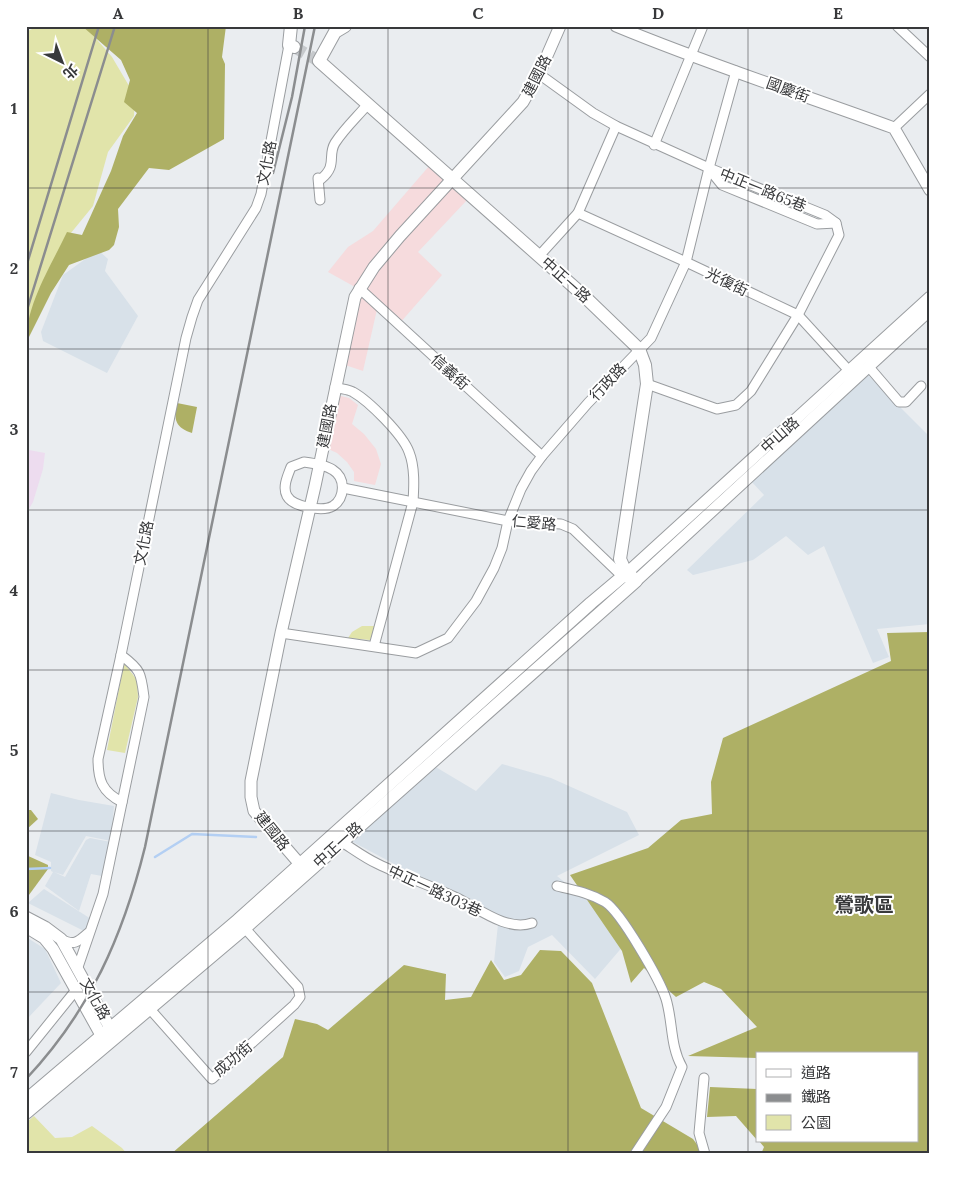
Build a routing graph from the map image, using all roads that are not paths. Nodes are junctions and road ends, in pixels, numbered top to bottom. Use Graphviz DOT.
graph roads {
  1 [pos="291,26"];
  2 [pos="345,26"];
  3 [pos="560,26"];
  4 [pos="616,26"];
  5 [pos="703,26"];
  6 [pos="897,26"];
  7 [pos="631,29"];
  8 [pos="292,46"];
  9 [pos="690,56"];
  10 [pos="930,57"];
  11 [pos="736,71"];
  12 [pos="539,74"];
  13 [pos="930,94"];
  14 [pos="368,104"];
  15 [pos="616,126"];
  16 [pos="894,128"];
  17 [pos="654,145"];
  18 [pos="709,168"];
  19 [pos="453,179"];
  20 [pos="930,190"];
  21 [pos="320,200"];
  22 [pos="578,213"];
  23 [pos="539,256"];
  24 [pos="686,262"];
  25 [pos="359,288"];
  26 [pos="930,297"];
  27 [pos="930,310"];
  28 [pos="798,315"];
  29 [pos="639,350"];
  30 [pos="869,366"];
  31 [pos="853,375"];
  32 [pos="647,384"];
  33 [pos="921,386"];
  34 [pos="335,387"];
  35 [pos="542,456"];
  36 [pos="319,465"];
  37 [pos="343,488"];
  38 [pos="413,502"];
  39 [pos="310,507"];
  40 [pos="508,521"];
  41 [pos="629,576"];
  42 [pos="281,633"];
  43 [pos="374,646"];
  44 [pos="121,655"];
  45 [pos="122,802"];
  46 [pos="342,842"];
  47 [pos="303,868"];
  48 [pos="558,886"];
  49 [pos="26,917"];
  50 [pos="532,923"];
  51 [pos="242,924"];
  52 [pos="26,927"];
  53 [pos="89,933"];
  54 [pos="61,939"];
  55 [pos="78,967"];
  56 [pos="76,990"];
  57 [pos="149,1008"];
  58 [pos="108,1034"];
  59 [pos="26,1052"];
  60 [pos="704,1078"];
  61 [pos="26,1100"];
  62 [pos="26,1112"];
  63 [pos="635,1154"];
  64 [pos="705,1154"];
  1 -- 8 [label="main road, 文化路"];
  2 -- 14 [label="main road, 中正一路"];
  3 -- 12 [label="street, 建國路"];
  4 -- 7 [label="street, 國慶街"];
  5 -- 9 [label="street"];
  6 -- 10 [label="street"];
  7 -- 9 [label="street, 國慶街"];
  8 -- 44 [label="street, 文化路"];
  9 -- 11 [label="street, 國慶街"];
  9 -- 17 [label="street"];
  11 -- 16 [label="street, 國慶街"];
  11 -- 18 [label="street, 行政路"];
  12 -- 15 [label="street, 中正一路65巷"];
  12 -- 19 [label="street, 建國路"];
  13 -- 16 [label="street"];
  14 -- 19 [label="main road, 中正一路"];
  14 -- 21 [label="street"];
  15 -- 17 [label="street, 中正一路65巷"];
  15 -- 22 [label="street"];
  16 -- 20 [label="street"];
  17 -- 18 [label="street, 中正一路65巷"];
  18 -- 24 [label="street, 行政路"];
  18 -- 28 [label="street, 中正一路65巷"];
  19 -- 23 [label="main road, 中正一路"];
  19 -- 25 [label="street, 建國路"];
  22 -- 23 [label="street"];
  22 -- 24 [label="street, 光復街"];
  23 -- 29 [label="main road, 中正一路"];
  24 -- 28 [label="street, 光復街"];
  24 -- 29 [label="street, 行政路"];
  25 -- 34 [label="street, 建國路"];
  25 -- 35 [label="street, 信義街"];
  26 -- 31 [label="street, 中山路"];
  27 -- 30 [label="street, 中山路"];
  28 -- 31 [label="street, 光復街"];
  28 -- 32 [label="street, 中正一路65巷"];
  29 -- 32 [label="main road, 中正一路"];
  29 -- 35 [label="street, 行政路"];
  30 -- 31 [label="street, 中山路"];
  30 -- 33 [label="street"];
  31 -- 41 [label="street, 中山路"];
  32 -- 41 [label="main road, 中正一路"];
  34 -- 36 [label="street, 建國路"];
  34 -- 38 [label="street"];
  35 -- 40 [label="street, 行政路"];
  36 -- 37 [label="street"];
  36 -- 39 [label="street, 建國路"];
  36 -- 39 [label="street"];
  37 -- 38 [label="street, 仁愛路"];
  37 -- 39 [label="street"];
  38 -- 40 [label="street, 仁愛路"];
  38 -- 43 [label="street"];
  39 -- 42 [label="street, 建國路"];
  40 -- 41 [label="street, 仁愛路"];
  40 -- 43 [label="street, 行政路"];
  41 -- 46 [label="main road, 中正一路"];
  41 -- 47 [label="main road, 中正一路"];
  42 -- 43 [label="street"];
  42 -- 47 [label="street, 建國路"];
  44 -- 45 [label="street, 文化路"];
  44 -- 45 [label="street"];
  45 -- 53 [label="street, 文化路"];
  46 -- 47 [label="main road, 中正一路"];
  46 -- 50 [label="street, 中正一路303巷"];
  47 -- 51 [label="main road, 中正一路"];
  48 -- 63 [label="street"];
  49 -- 54 [label="street"];
  51 -- 57 [label="main road, 中正一路"];
  51 -- 57 [label="street, 成功街"];
  51 -- 58 [label="main road, 中正一路"];
  52 -- 56 [label="street"];
  53 -- 54 [label="street"];
  53 -- 55 [label="street, 文化路"];
  54 -- 55 [label="street"];
  55 -- 58 [label="street, 文化路"];
  56 -- 58 [label="street"];
  56 -- 59 [label="street"];
  57 -- 58 [label="main road, 中正一路"];
  58 -- 61 [label="main road, 中正一路"];
  58 -- 62 [label="main road, 中正一路"];
  60 -- 64 [label="street"];
}
